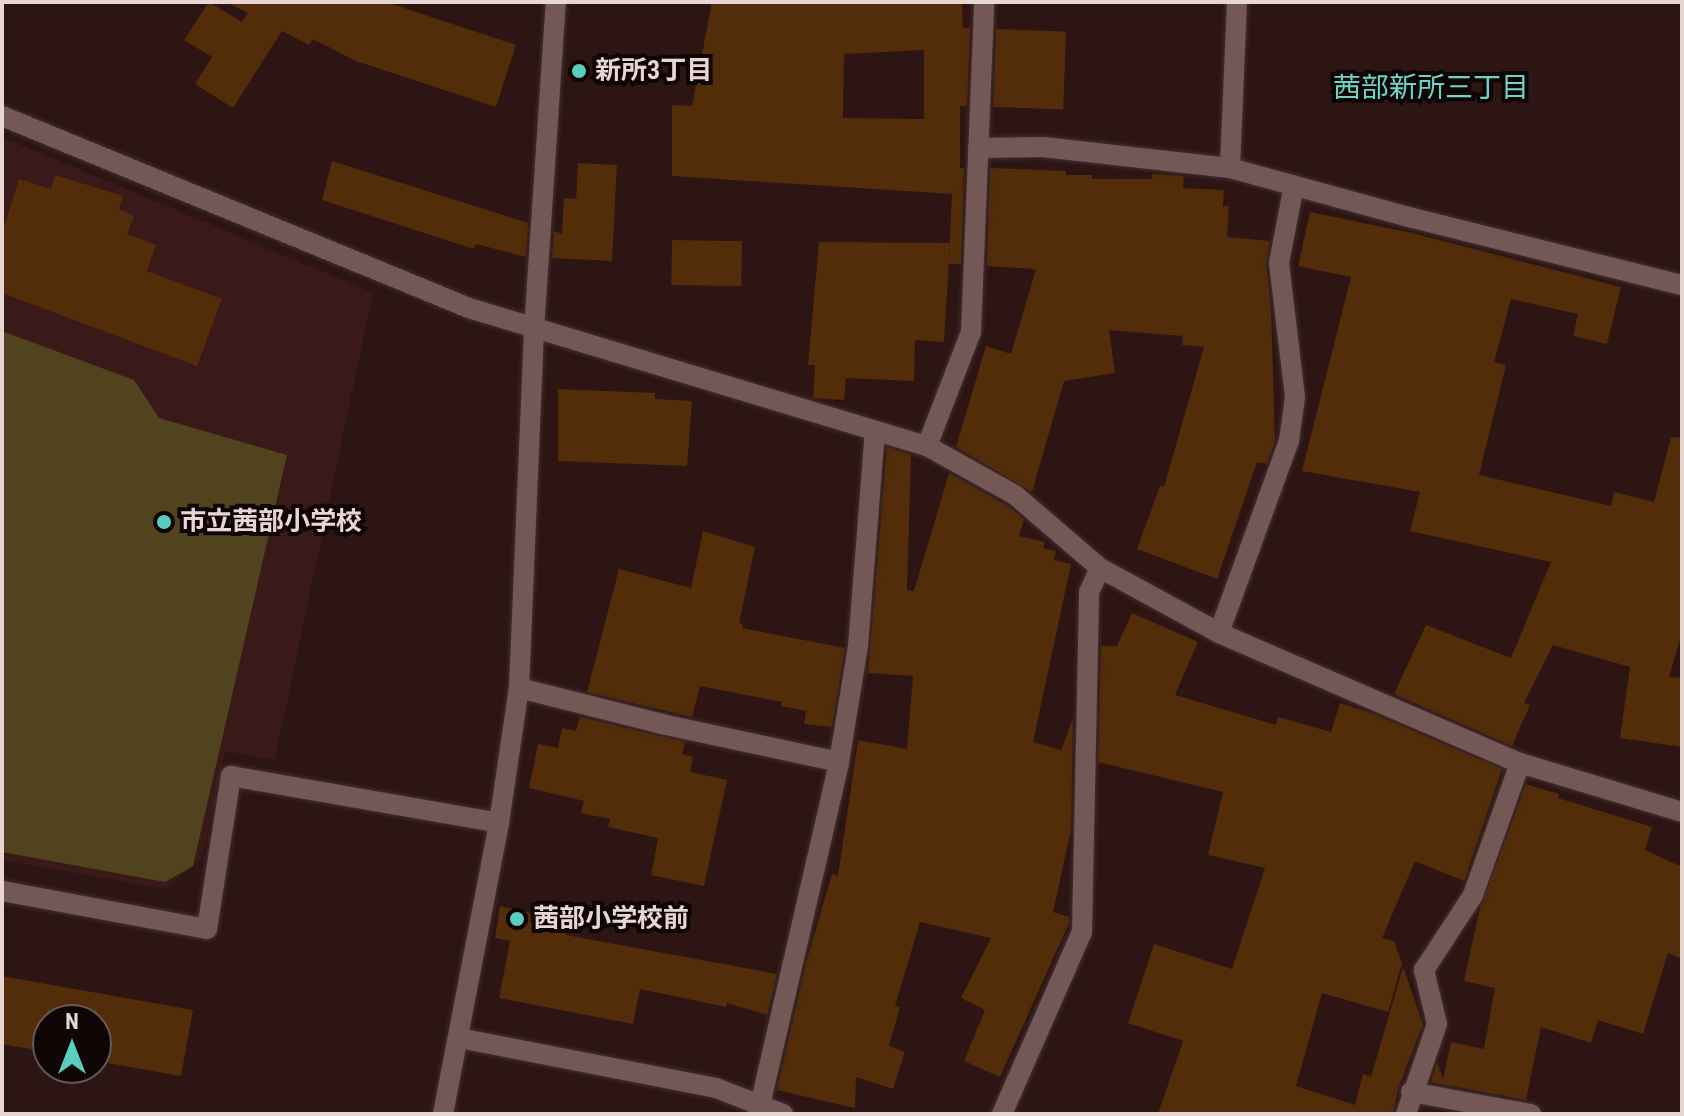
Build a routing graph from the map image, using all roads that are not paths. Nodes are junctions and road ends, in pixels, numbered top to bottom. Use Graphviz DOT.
graph roads {
  1 [pos="556,2"];
  2 [pos="984,2"];
  3 [pos="1237,2"];
  4 [pos="2,116"];
  5 [pos="978,148"];
  6 [pos="1230,168"];
  7 [pos="1294,185"];
  8 [pos="1682,285"];
  9 [pos="534,330"];
  10 [pos="875,431"];
  11 [pos="927,446"];
  12 [pos="1100,568"];
  13 [pos="1219,633"];
  14 [pos="519,688"];
  15 [pos="839,762"];
  16 [pos="1520,763"];
  17 [pos="1682,812"];
  18 [pos="499,823"];
  19 [pos="2,891"];
  20 [pos="459,1038"];
  21 [pos="1411,1092"];
  22 [pos="759,1108"];
  23 [pos="443,1114"];
  24 [pos="783,1114"];
  25 [pos="1002,1114"];
  26 [pos="1406,1114"];
  27 [pos="1531,1114"];
  1 -- 9 [label="street"];
  2 -- 5 [label="street"];
  3 -- 6 [label="street"];
  4 -- 9 [label="street"];
  5 -- 6 [label="street"];
  5 -- 11 [label="street"];
  6 -- 7 [label="street"];
  7 -- 8 [label="street"];
  7 -- 13 [label="street"];
  9 -- 10 [label="street"];
  9 -- 14 [label="street"];
  10 -- 11 [label="street"];
  10 -- 15 [label="street"];
  11 -- 12 [label="street"];
  12 -- 13 [label="street"];
  12 -- 25 [label="street"];
  13 -- 16 [label="street"];
  14 -- 15 [label="street"];
  14 -- 18 [label="street"];
  15 -- 22 [label="street"];
  16 -- 17 [label="street"];
  16 -- 21 [label="street"];
  18 -- 19 [label="street"];
  18 -- 20 [label="street"];
  20 -- 22 [label="street"];
  20 -- 23 [label="street"];
  21 -- 26 [label="street"];
  21 -- 27 [label="street"];
  22 -- 24 [label="street"];
}
